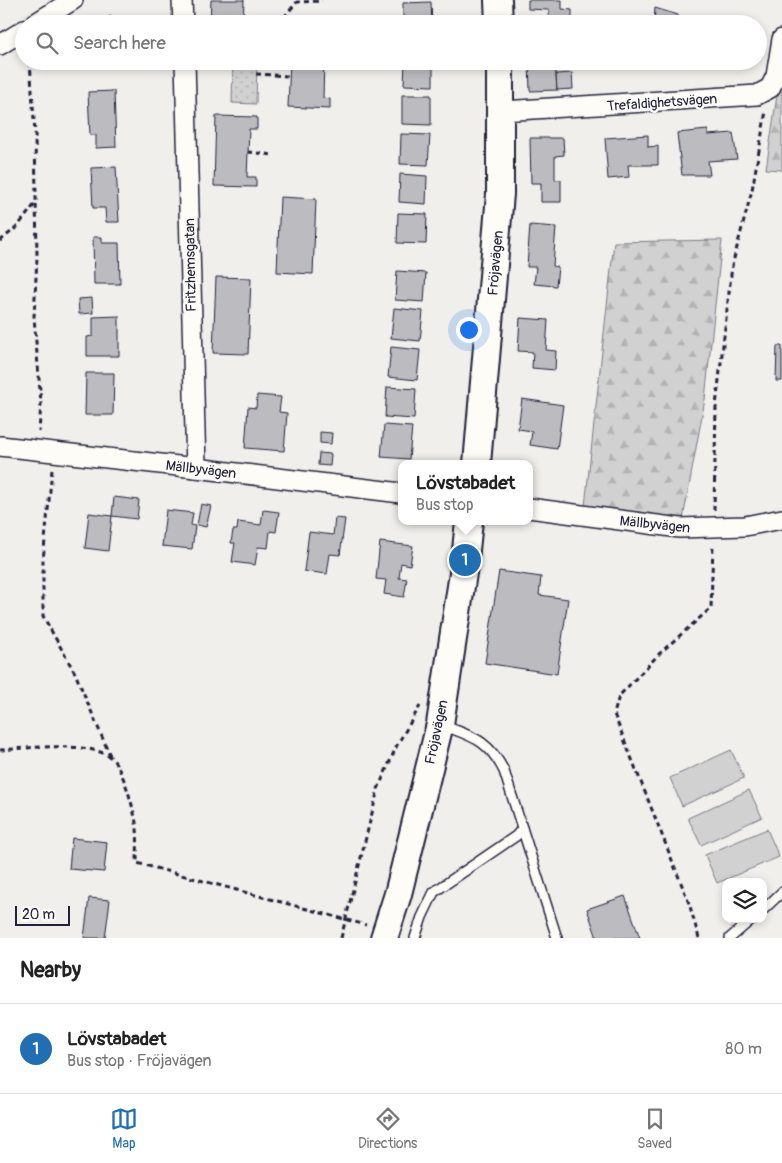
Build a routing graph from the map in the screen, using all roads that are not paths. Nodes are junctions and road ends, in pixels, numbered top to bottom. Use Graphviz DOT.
graph roads {
  1 [pos="72,0"];
  2 [pos="182,0"];
  3 [pos="498,0"];
  4 [pos="48,15"];
  5 [pos="183,15"];
  6 [pos="499,15"];
  7 [pos="15,36"];
  8 [pos="782,38"];
  9 [pos="0,45"];
  10 [pos="185,70"];
  11 [pos="500,70"];
  12 [pos="501,111"];
  13 [pos="0,446"];
  14 [pos="477,460"];
  15 [pos="196,468"];
  16 [pos="398,493"];
  17 [pos="533,509"];
  18 [pos="782,519"];
  19 [pos="469,525"];
  20 [pos="440,724"];
  21 [pos="522,829"];
  22 [pos="782,892"];
  23 [pos="767,906"];
  24 [pos="747,923"];
  25 [pos="385,934"];
  26 [pos="415,938"];
  27 [pos="557,938"];
  28 [pos="730,938"];
  1 -- 4 [label="street"];
  2 -- 5 [label="street"];
  3 -- 6 [label="street"];
  7 -- 9 [label="street"];
  8 -- 12 [label="street, Trefaldighetsvägen"];
  10 -- 15 [label="street, Fritzhemsgatan"];
  11 -- 12 [label="street, Fröjavägen"];
  12 -- 14 [label="street, Fröjavägen"];
  13 -- 15 [label="street, Mällbyvägen"];
  15 -- 16 [label="street, Mällbyvägen"];
  17 -- 18 [label="street, Mällbyvägen"];
  19 -- 20 [label="street, Fröjavägen"];
  20 -- 21 [label="lane"];
  20 -- 25 [label="street, Fröjavägen"];
  21 -- 26 [label="lane"];
  21 -- 27 [label="lane"];
  22 -- 23 [label="lane"];
  24 -- 28 [label="lane"];
}
